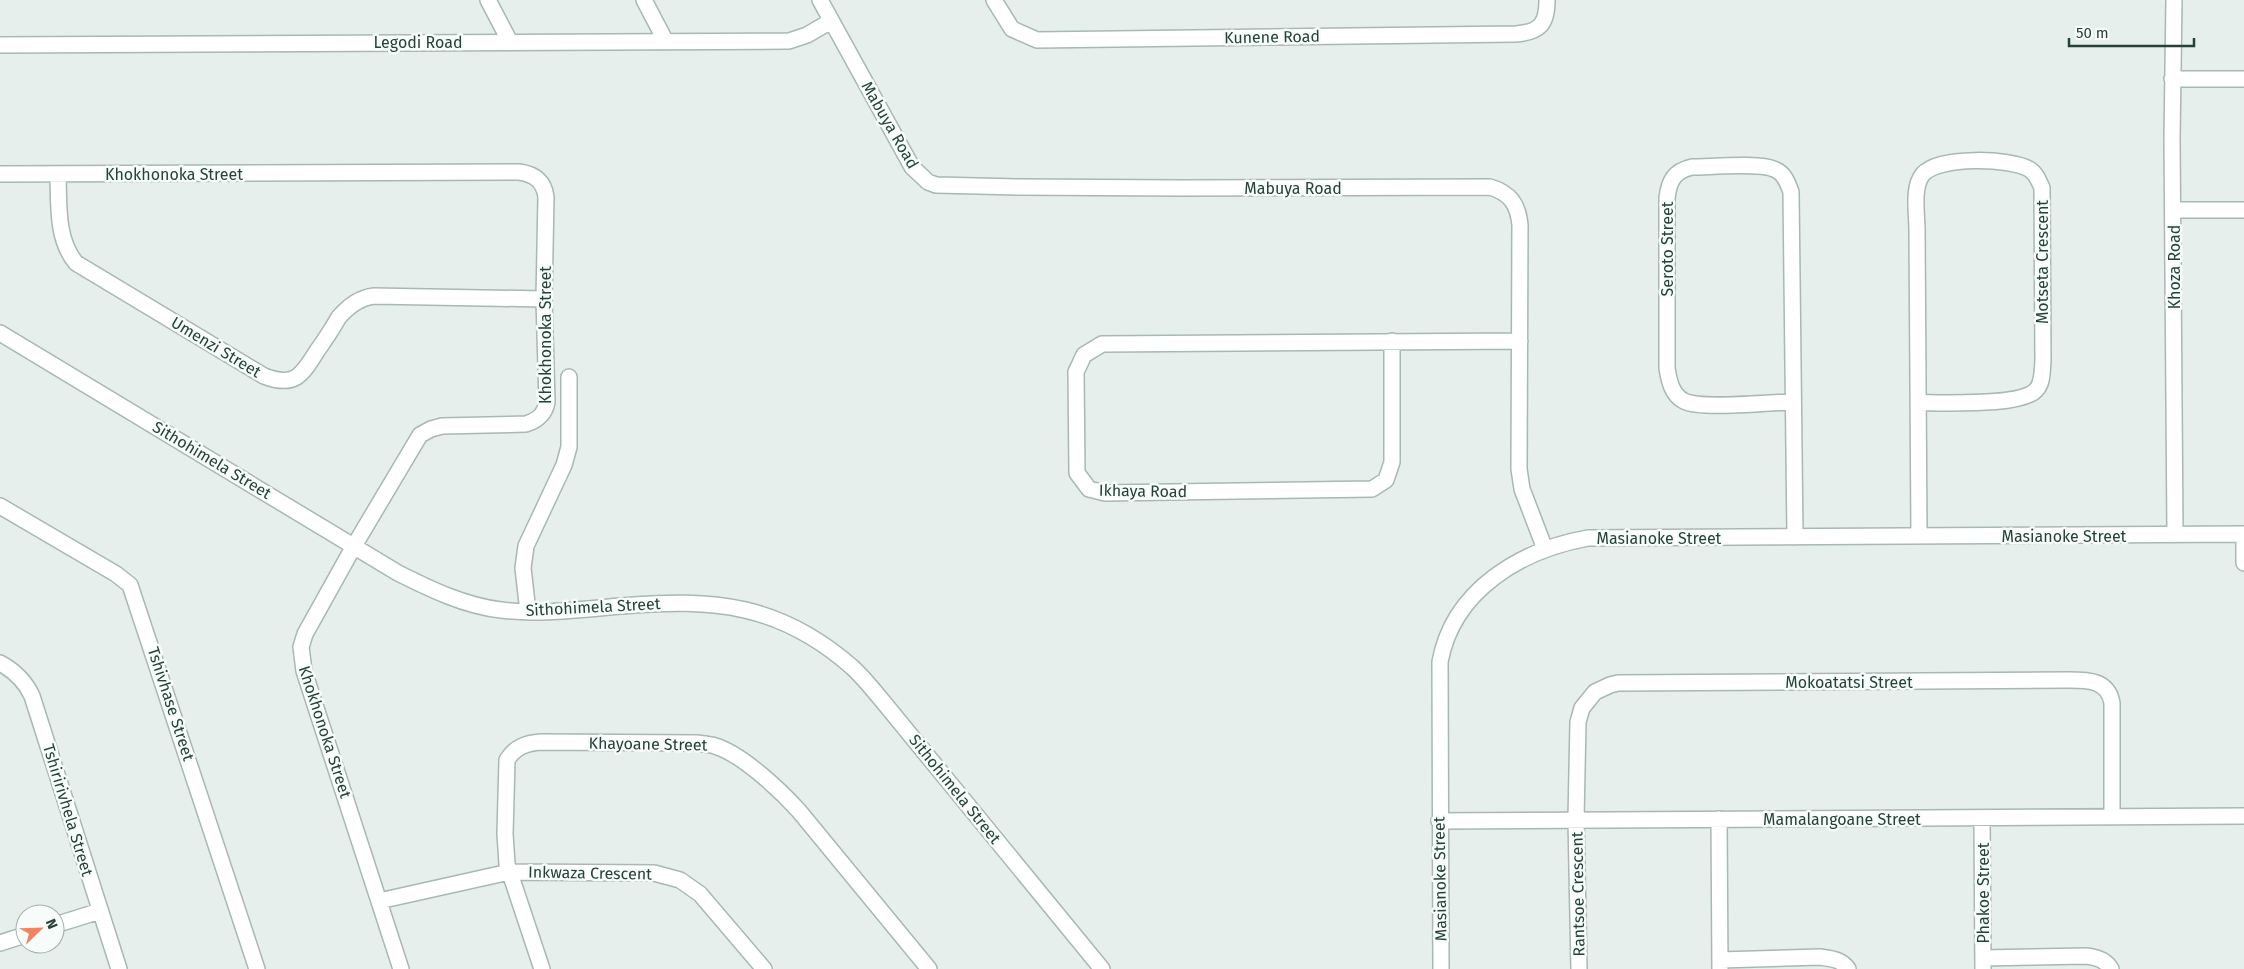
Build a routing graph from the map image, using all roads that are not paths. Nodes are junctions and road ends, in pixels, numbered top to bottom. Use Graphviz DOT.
graph roads {
  1 [pos="488,0"];
  2 [pos="644,0"];
  3 [pos="820,0"];
  4 [pos="994,0"];
  5 [pos="1547,0"];
  6 [pos="2174,0"];
  7 [pos="831,21"];
  8 [pos="666,40"];
  9 [pos="510,42"];
  10 [pos="0,44"];
  11 [pos="2172,78"];
  12 [pos="2244,79"];
  13 [pos="0,174"];
  14 [pos="58,174"];
  15 [pos="2174,210"];
  16 [pos="2244,210"];
  17 [pos="544,299"];
  18 [pos="0,333"];
  19 [pos="1392,340"];
  20 [pos="1520,341"];
  21 [pos="569,377"];
  22 [pos="1792,402"];
  23 [pos="1918,403"];
  24 [pos="0,506"];
  25 [pos="2175,534"];
  26 [pos="2244,534"];
  27 [pos="1795,536"];
  28 [pos="1918,536"];
  29 [pos="354,546"];
  30 [pos="1545,549"];
  31 [pos="2244,563"];
  32 [pos="528,612"];
  33 [pos="0,663"];
  34 [pos="2244,816"];
  35 [pos="2112,817"];
  36 [pos="1982,818"];
  37 [pos="1576,819"];
  38 [pos="1719,820"];
  39 [pos="1439,821"];
  40 [pos="509,872"];
  41 [pos="379,901"];
  42 [pos="100,911"];
  43 [pos="65,922"];
  44 [pos="15,938"];
  45 [pos="0,942"];
  46 [pos="1983,964"];
  47 [pos="1720,965"];
  48 [pos="120,969"];
  49 [pos="257,969"];
  50 [pos="401,969"];
  51 [pos="542,969"];
  52 [pos="764,969"];
  53 [pos="929,969"];
  54 [pos="1102,969"];
  55 [pos="1441,969"];
  56 [pos="1579,969"];
  57 [pos="1848,969"];
  58 [pos="2111,969"];
  1 -- 9 [label="street"];
  2 -- 8 [label="street"];
  3 -- 7 [label="street, Mabuya Road"];
  4 -- 5 [label="street, Kunene Road"];
  6 -- 11 [label="street, Khoza Road"];
  7 -- 8 [label="street, Legodi Road"];
  7 -- 20 [label="street, Mabuya Road"];
  8 -- 9 [label="street, Legodi Road"];
  9 -- 10 [label="street, Legodi Road"];
  11 -- 12 [label="street"];
  11 -- 15 [label="street, Khoza Road"];
  13 -- 14 [label="street, Khokhonoka Street"];
  14 -- 17 [label="street, Khokhonoka Street"];
  14 -- 17 [label="street, Umenzi Street"];
  15 -- 16 [label="street"];
  15 -- 25 [label="street, Khoza Road"];
  17 -- 29 [label="street, Khokhonoka Street"];
  18 -- 29 [label="street, Sithohimela Street"];
  19 -- 19 [label="street, Ikhaya Road"];
  19 -- 20 [label="street, Ikhaya Road"];
  20 -- 30 [label="street, Mabuya Road"];
  21 -- 32 [label="street"];
  22 -- 22 [label="street, Seroto Street"];
  22 -- 27 [label="street, Seroto Street"];
  23 -- 23 [label="street, Motseta Crescent"];
  23 -- 28 [label="street"];
  24 -- 49 [label="street, Tshivhase Street"];
  25 -- 26 [label="street, Masianoke Street"];
  25 -- 28 [label="street, Masianoke Street"];
  26 -- 31 [label="street"];
  27 -- 28 [label="street, Masianoke Street"];
  27 -- 30 [label="street, Masianoke Street"];
  29 -- 32 [label="street, Sithohimela Street"];
  29 -- 41 [label="street, Khokhonoka Street"];
  30 -- 39 [label="street, Masianoke Street"];
  32 -- 54 [label="street, Sithohimela Street"];
  33 -- 42 [label="street, Tshiririvhela Street"];
  34 -- 35 [label="street, Mamalangoane Street"];
  35 -- 36 [label="street, Mamalangoane Street"];
  35 -- 37 [label="street, Mokoatatsi Street"];
  36 -- 38 [label="street, Mamalangoane Street"];
  36 -- 46 [label="street, Phakoe Street"];
  37 -- 38 [label="street, Mamalangoane Street"];
  37 -- 39 [label="street, Mamalangoane Street"];
  37 -- 56 [label="street, Rantsoe Crescent"];
  38 -- 47 [label="street"];
  39 -- 55 [label="street, Masianoke Street"];
  40 -- 41 [label="street, Inkwaza Crescent"];
  40 -- 51 [label="street, Khayoane Street"];
  40 -- 52 [label="street, Inkwaza Crescent"];
  40 -- 53 [label="street, Khayoane Street"];
  41 -- 50 [label="street, Khokhonoka Street"];
  42 -- 43 [label="street"];
  42 -- 48 [label="street, Tshiririvhela Street"];
  44 -- 45 [label="street"];
  46 -- 58 [label="street"];
  47 -- 57 [label="street"];
}
